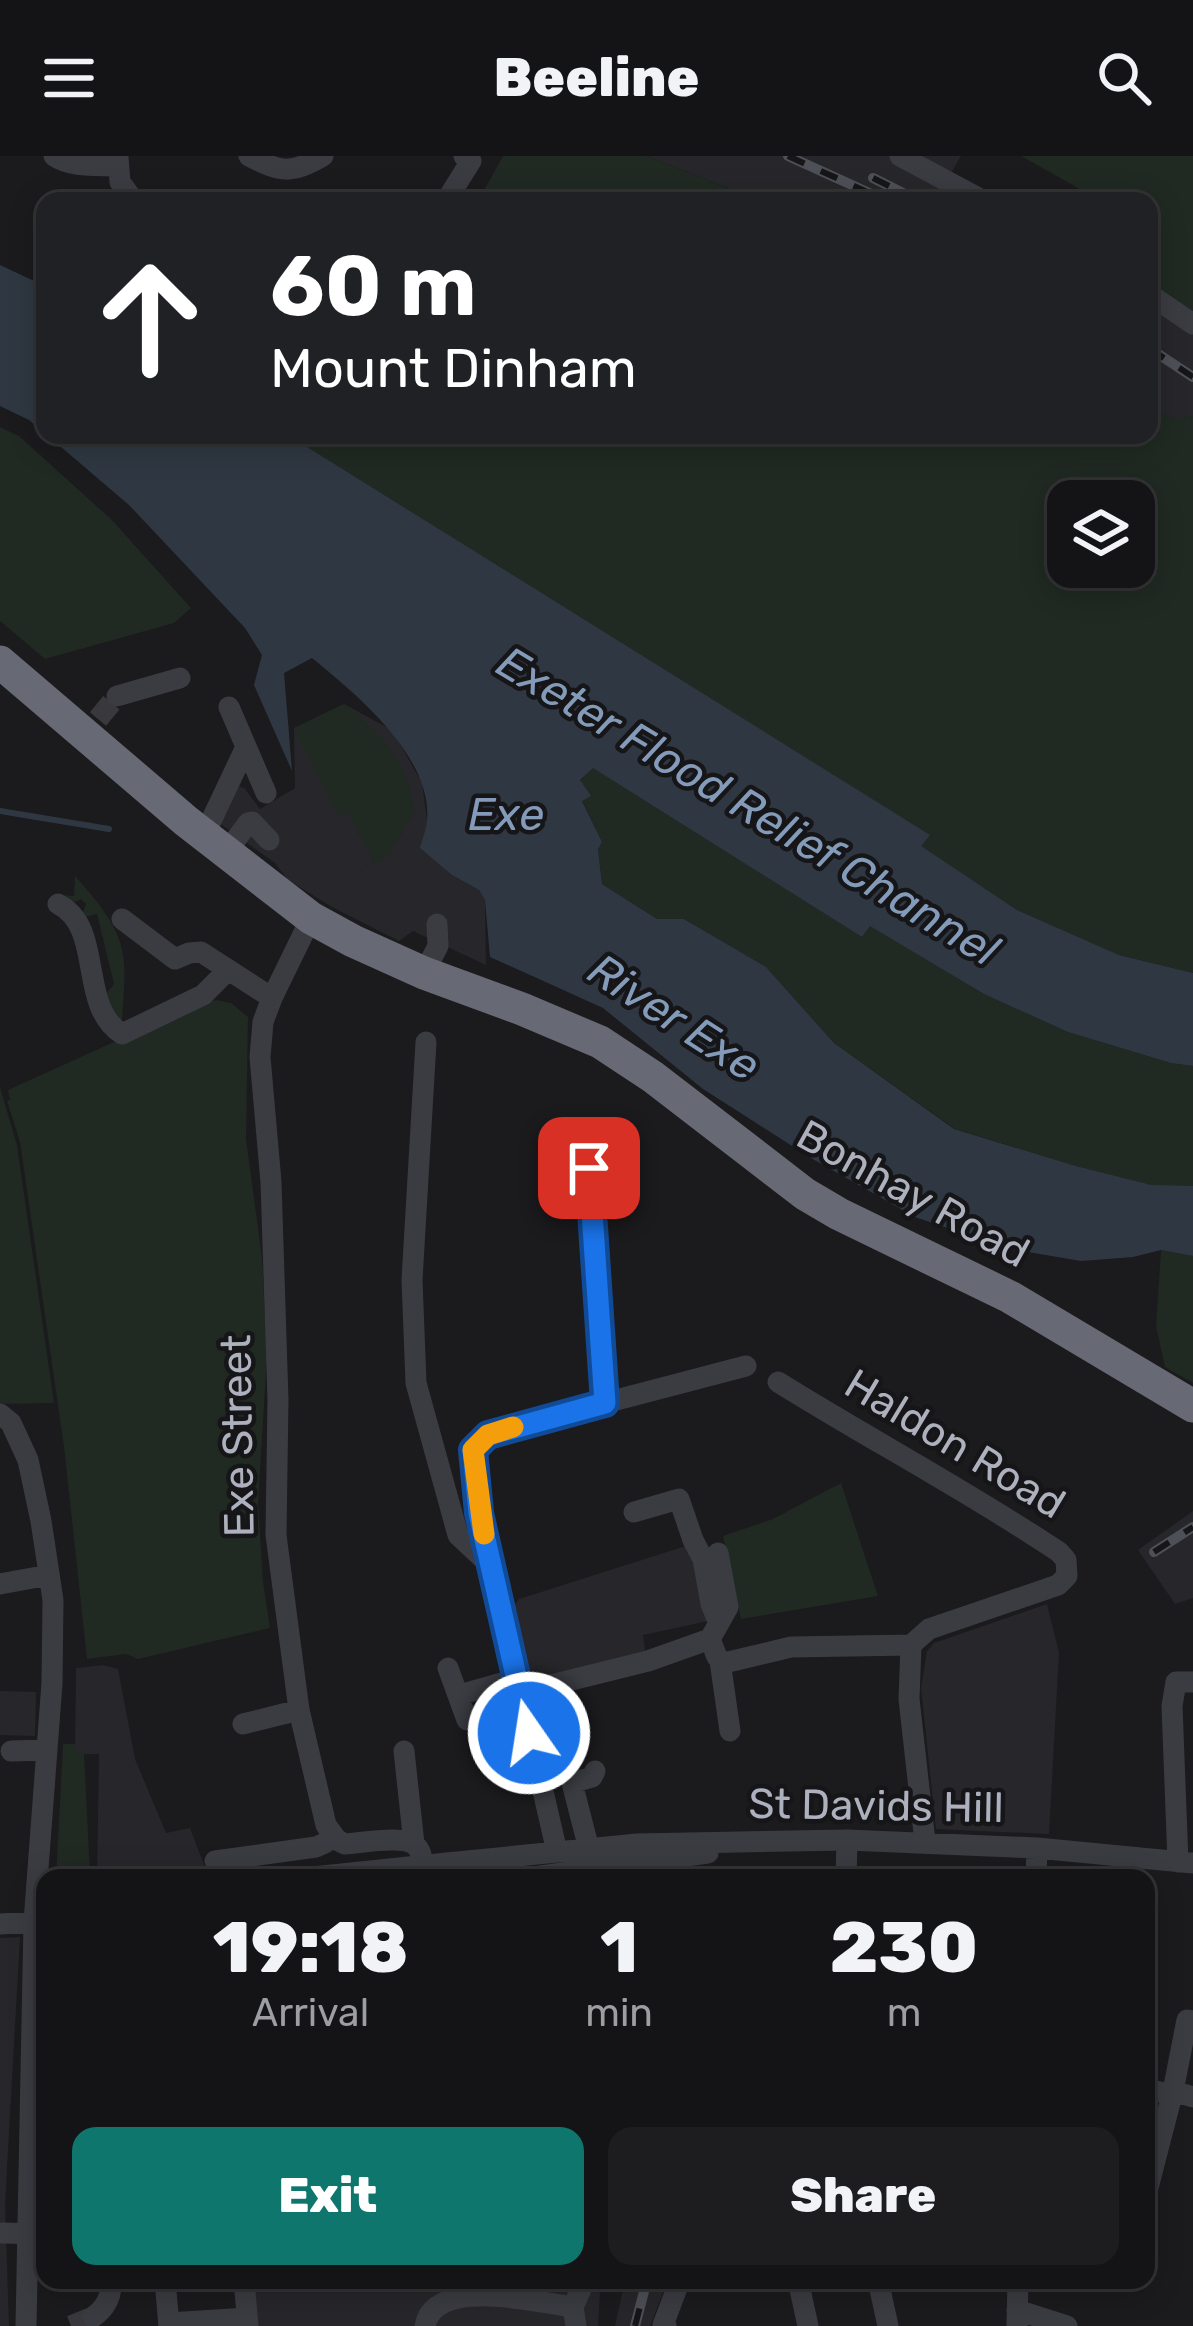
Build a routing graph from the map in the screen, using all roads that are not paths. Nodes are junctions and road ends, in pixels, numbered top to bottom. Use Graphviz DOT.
graph roads {
  1 [pos="54,156"];
  2 [pos="249,156"];
  3 [pos="323,156"];
  4 [pos="464,156"];
  5 [pos="900,156"];
  6 [pos="118,161"];
  7 [pos="127,192"];
  8 [pos="452,192"];
  9 [pos="968,192"];
  10 [pos="1158,300"];
  11 [pos="1193,324"];
  12 [pos="0,662"];
  13 [pos="180,678"];
  14 [pos="117,696"];
  15 [pos="229,707"];
  16 [pos="245,749"];
  17 [pos="266,794"];
  18 [pos="211,821"];
  19 [pos="269,840"];
  20 [pos="226,853"];
  21 [pos="58,904"];
  22 [pos="311,918"];
  23 [pos="122,919"];
  24 [pos="437,924"];
  25 [pos="227,970"];
  26 [pos="424,974"];
  27 [pos="272,998"];
  28 [pos="426,1042"];
  29 [pos="589,1168"];
  30 [pos="746,1366"];
  31 [pos="778,1382"];
  32 [pos="605,1403"];
  33 [pos="1193,1406"];
  34 [pos="0,1414"];
  35 [pos="634,1512"];
  36 [pos="718,1553"];
  37 [pos="490,1566"];
  38 [pos="50,1575"];
  39 [pos="0,1584"];
  40 [pos="714,1630"];
  41 [pos="911,1645"];
  42 [pos="720,1660"];
  43 [pos="448,1668"];
  44 [pos="1193,1682"];
  45 [pos="518,1686"];
  46 [pos="459,1695"];
  47 [pos="299,1710"];
  48 [pos="467,1720"];
  49 [pos="243,1724"];
  50 [pos="730,1730"];
  51 [pos="404,1751"];
  52 [pos="11,1757"];
  53 [pos="46,1757"];
  54 [pos="1184,1758"];
  55 [pos="595,1771"];
  56 [pos="332,1835"];
  57 [pos="847,1840"];
  58 [pos="925,1842"];
  59 [pos="749,1843"];
  60 [pos="415,1844"];
  61 [pos="1037,1848"];
  62 [pos="590,1850"];
  63 [pos="557,1852"];
  64 [pos="215,1862"];
  65 [pos="1186,1862"];
  66 [pos="42,1869"];
  67 [pos="389,1869"];
  68 [pos="423,1869"];
  69 [pos="593,1869"];
  70 [pos="846,1869"];
  71 [pos="1036,1869"];
  72 [pos="36,1920"];
  73 [pos="0,1924"];
  74 [pos="1193,2021"];
  75 [pos="1168,2092"];
  76 [pos="36,2107"];
  77 [pos="1155,2154"];
  78 [pos="1,2234"];
  79 [pos="36,2234"];
  80 [pos="111,2289"];
  81 [pos="166,2289"];
  82 [pos="245,2289"];
  83 [pos="473,2289"];
  84 [pos="480,2289"];
  85 [pos="677,2289"];
  86 [pos="800,2289"];
  87 [pos="880,2289"];
  88 [pos="575,2316"];
  89 [pos="93,2317"];
  90 [pos="1017,2318"];
  91 [pos="248,2322"];
  92 [pos="169,2324"];
  93 [pos="26,2326"];
  94 [pos="424,2326"];
  95 [pos="664,2326"];
  96 [pos="808,2326"];
  97 [pos="888,2326"];
  98 [pos="1067,2326"];
  1 -- 6 [label="street"];
  2 -- 3 [label="street"];
  4 -- 8 [label="street"];
  5 -- 9 [label="street"];
  6 -- 7 [label="street"];
  10 -- 11 [label="street"];
  12 -- 20 [label="highway, Bonhay Road"];
  13 -- 14 [label="street"];
  15 -- 16 [label="street"];
  16 -- 17 [label="street"];
  16 -- 18 [label="street"];
  19 -- 20 [label="street"];
  20 -- 22 [label="highway, Bonhay Road"];
  21 -- 25 [label="street"];
  22 -- 26 [label="highway, Bonhay Road"];
  22 -- 27 [label="street, Exe Street"];
  23 -- 25 [label="street"];
  24 -- 26 [label="street"];
  25 -- 27 [label="street"];
  26 -- 33 [label="highway, Bonhay Road"];
  27 -- 47 [label="street, Exe Street"];
  28 -- 37 [label="street"];
  29 -- 32 [label="street"];
  30 -- 32 [label="street"];
  31 -- 41 [label="street, Haldon Road"];
  32 -- 37 [label="street"];
  34 -- 38 [label="street"];
  35 -- 40 [label="street"];
  36 -- 40 [label="street"];
  37 -- 45 [label="street"];
  38 -- 39 [label="street"];
  38 -- 53 [label="street"];
  40 -- 42 [label="street"];
  40 -- 45 [label="street"];
  41 -- 42 [label="street"];
  41 -- 58 [label="street"];
  42 -- 50 [label="street"];
  43 -- 46 [label="street"];
  44 -- 54 [label="street"];
  45 -- 46 [label="street"];
  45 -- 63 [label="street"];
  46 -- 48 [label="street"];
  47 -- 49 [label="street"];
  47 -- 56 [label="street, Exe Street"];
  51 -- 60 [label="street"];
  52 -- 53 [label="street"];
  53 -- 66 [label="street"];
  54 -- 65 [label="street"];
  55 -- 62 [label="street"];
  56 -- 60 [label="street"];
  56 -- 64 [label="street"];
  57 -- 58 [label="street, St Davids Hill"];
  57 -- 59 [label="street, St Davids Hill"];
  57 -- 70 [label="street"];
  58 -- 61 [label="street, St Davids Hill"];
  59 -- 62 [label="street, St Davids Hill"];
  59 -- 69 [label="street"];
  60 -- 68 [label="street"];
  61 -- 65 [label="street, St Davids Hill"];
  61 -- 71 [label="street"];
  62 -- 63 [label="street, St Davids Hill"];
  63 -- 67 [label="street, St Davids Hill, bridge"];
  72 -- 73 [label="street"];
  74 -- 75 [label="street"];
  75 -- 77 [label="street"];
  76 -- 93 [label="street"];
  78 -- 79 [label="street, bridge"];
  80 -- 89 [label="street"];
  81 -- 92 [label="street"];
  82 -- 91 [label="street"];
  83 -- 94 [label="street"];
  84 -- 88 [label="street"];
  85 -- 95 [label="street"];
  86 -- 96 [label="street"];
  87 -- 97 [label="street"];
  90 -- 98 [label="street"];
  91 -- 92 [label="street"];
}
